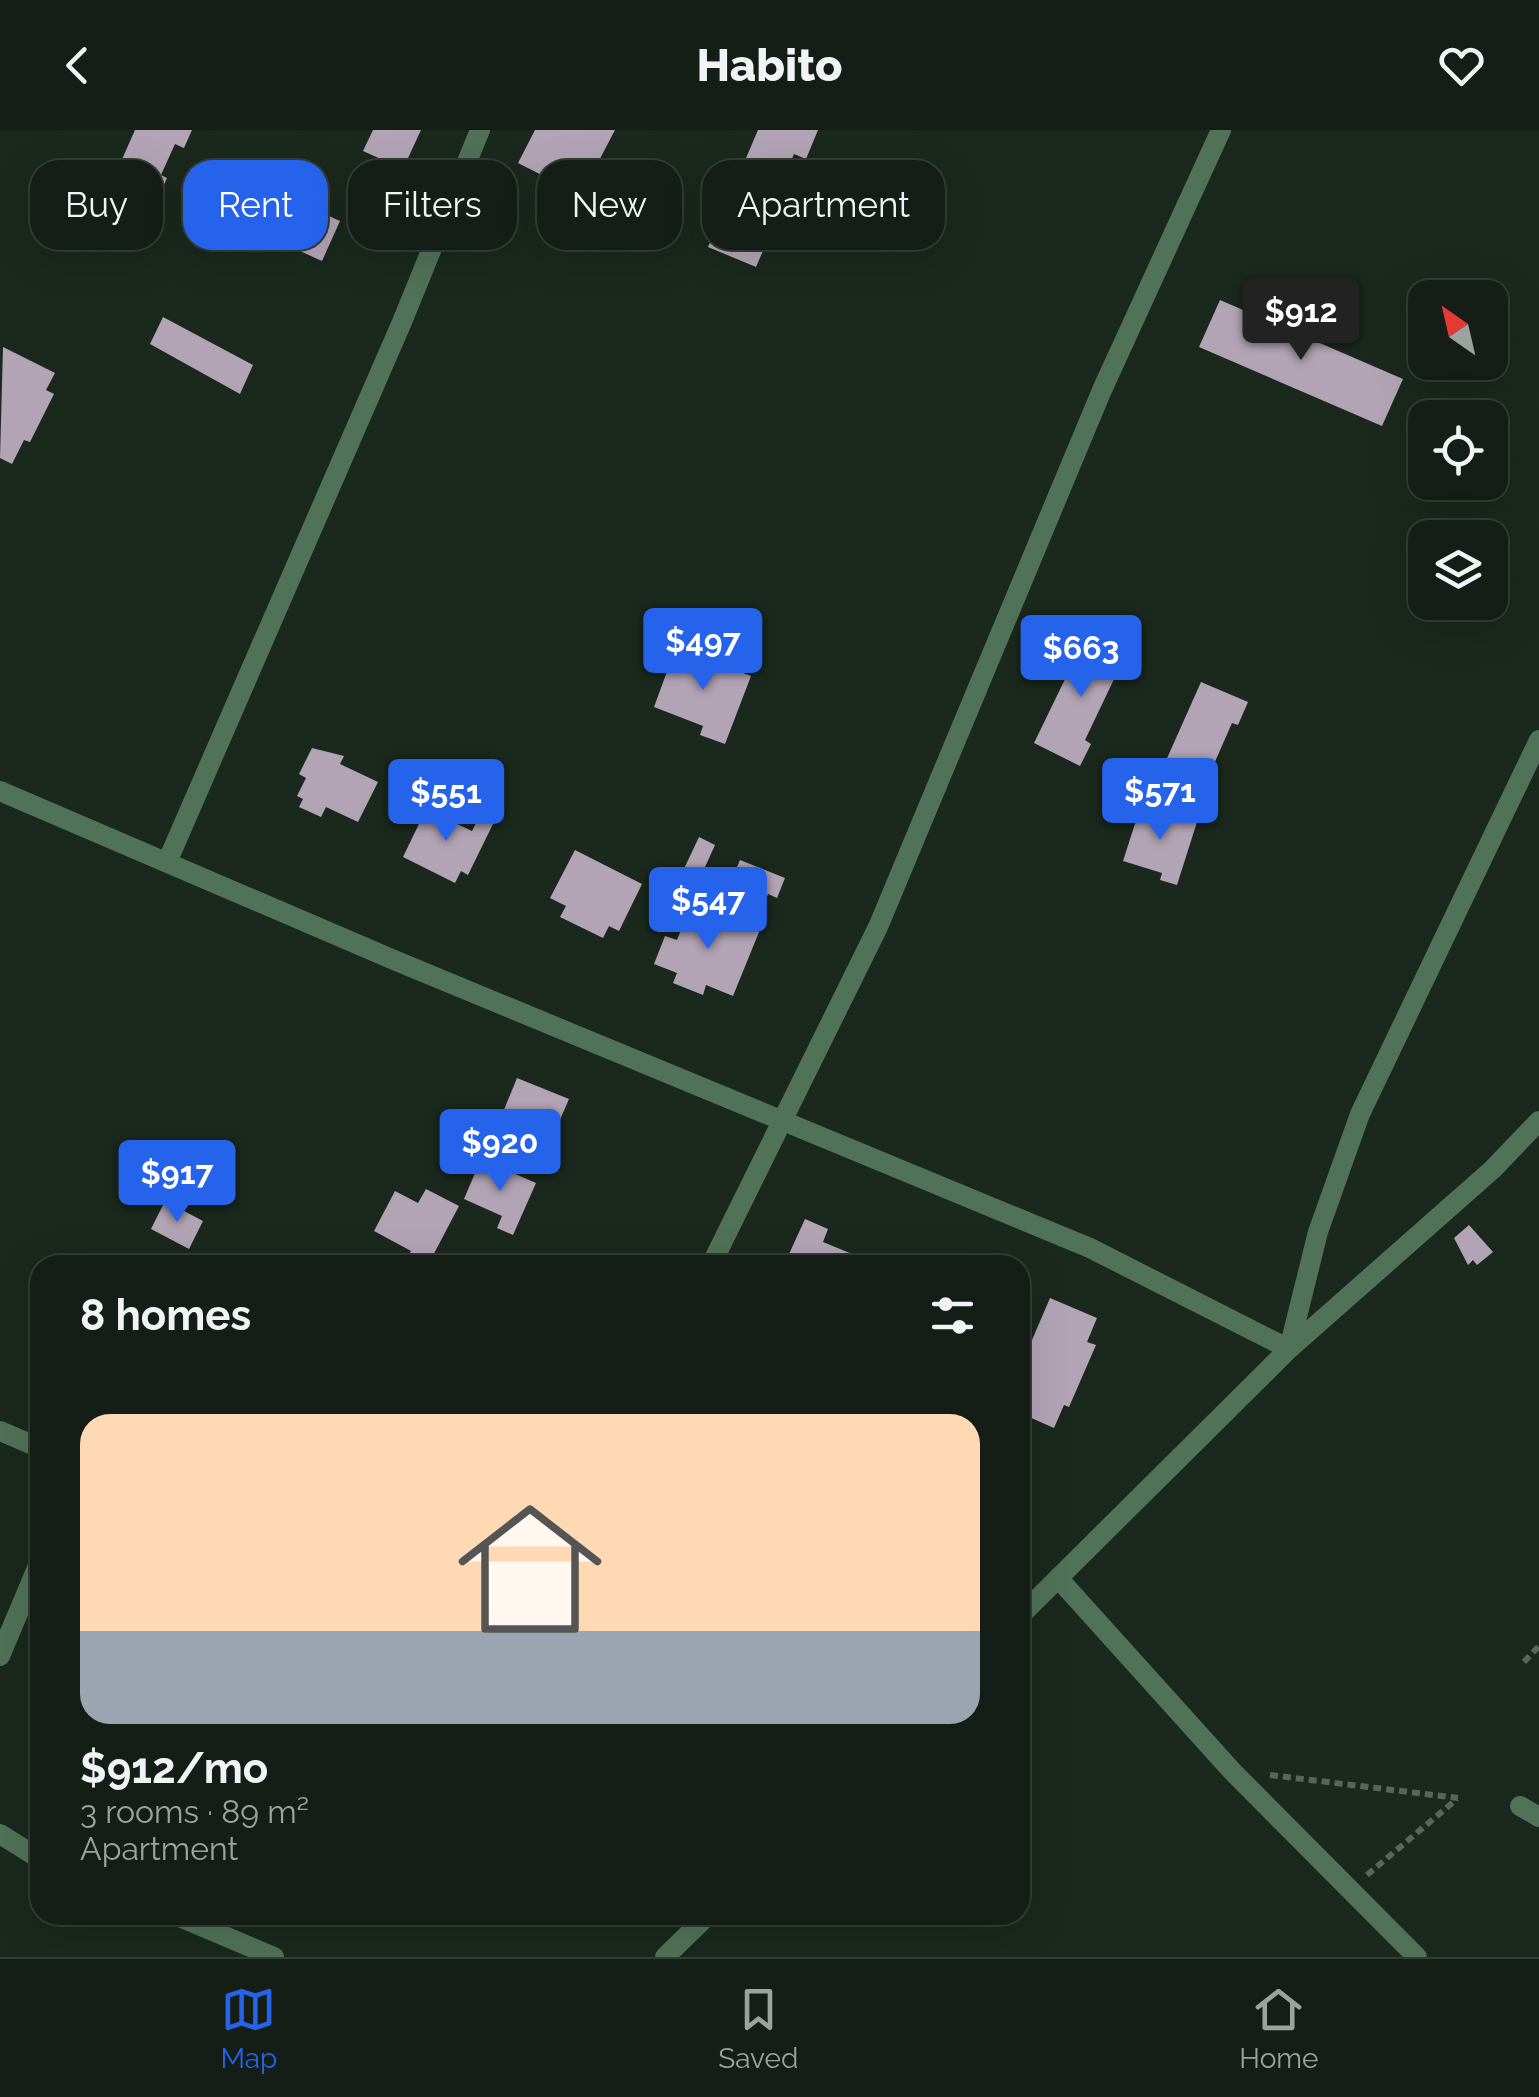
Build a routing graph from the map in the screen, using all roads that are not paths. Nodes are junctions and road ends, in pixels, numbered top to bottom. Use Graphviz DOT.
graph roads {
  1 [pos="480,130"];
  2 [pos="1221,130"];
  3 [pos="1539,740"];
  4 [pos="0,790"];
  5 [pos="168,860"];
  6 [pos="780,1119"];
  7 [pos="1539,1121"];
  8 [pos="716,1255"];
  9 [pos="1289,1348"];
  10 [pos="0,1431"];
  11 [pos="30,1444"];
  12 [pos="1058,1578"];
  13 [pos="30,1585"];
  14 [pos="1030,1606"];
  15 [pos="0,1656"];
  16 [pos="0,1834"];
  17 [pos="30,1853"];
  18 [pos="199,1925"];
  19 [pos="698,1925"];
  20 [pos="274,1957"];
  21 [pos="665,1957"];
  22 [pos="1417,1957"];
  1 -- 5 [label="street"];
  2 -- 6 [label="street"];
  3 -- 9 [label="street"];
  4 -- 5 [label="street"];
  5 -- 6 [label="street"];
  6 -- 8 [label="street"];
  6 -- 9 [label="street"];
  7 -- 9 [label="street"];
  9 -- 12 [label="street"];
  10 -- 11 [label="street"];
  12 -- 14 [label="street"];
  12 -- 22 [label="street"];
  13 -- 15 [label="street"];
  16 -- 17 [label="street"];
  18 -- 20 [label="street"];
  19 -- 21 [label="street"];
}
